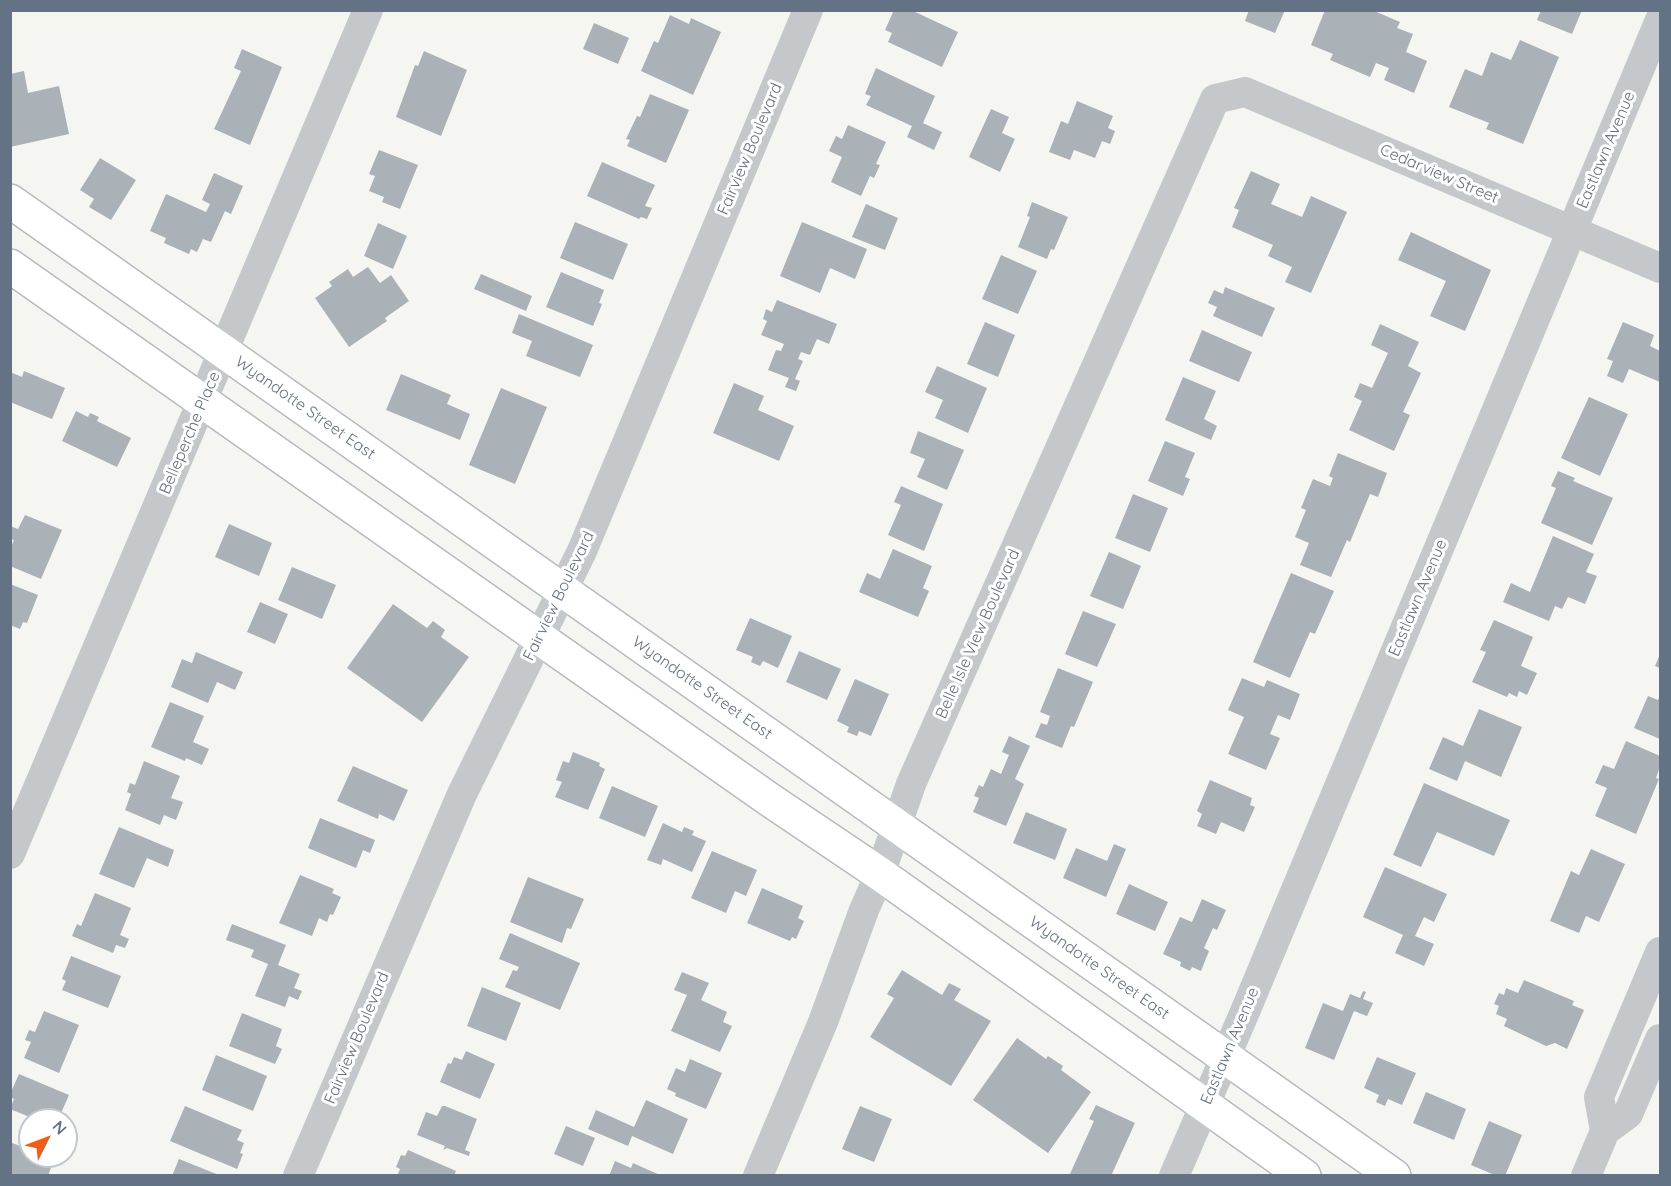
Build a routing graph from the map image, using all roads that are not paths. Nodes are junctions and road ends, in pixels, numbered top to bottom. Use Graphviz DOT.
graph roads {
  1 [pos="368,10"];
  2 [pos="808,10"];
  3 [pos="1660,20"];
  4 [pos="1215,99"];
  5 [pos="10,201"];
  6 [pos="1572,230"];
  7 [pos="10,266"];
  8 [pos="1660,268"];
  9 [pos="224,351"];
  10 [pos="203,401"];
  11 [pos="562,590"];
  12 [pos="539,637"];
  13 [pos="896,825"];
  14 [pos="10,854"];
  15 [pos="880,874"];
  16 [pos="1660,952"];
  17 [pos="1660,1039"];
  18 [pos="1226,1057"];
  19 [pos="1204,1105"];
  20 [pos="1605,1131"];
  21 [pos="298,1176"];
  22 [pos="758,1176"];
  23 [pos="1174,1176"];
  24 [pos="1304,1176"];
  25 [pos="1394,1176"];
  26 [pos="1586,1176"];
  1 -- 9 [label="street, Belleperche Place"];
  2 -- 11 [label="street, Fairview Boulevard"];
  3 -- 6 [label="street, Eastlawn Avenue"];
  4 -- 6 [label="street, Cedarview Street"];
  4 -- 13 [label="street, Belle Isle View Boulevard"];
  5 -- 9 [label="main road, Wyandotte Street East"];
  6 -- 8 [label="street, Cedarview Street"];
  6 -- 18 [label="street, Eastlawn Avenue"];
  7 -- 10 [label="main road"];
  9 -- 10 [label="street, Belleperche Place"];
  9 -- 11 [label="main road, Wyandotte Street East"];
  10 -- 12 [label="main road"];
  10 -- 14 [label="street, Belleperche Place"];
  11 -- 12 [label="street, Fairview Boulevard"];
  11 -- 13 [label="main road, Wyandotte Street East"];
  12 -- 15 [label="main road"];
  12 -- 21 [label="street, Fairview Boulevard"];
  13 -- 15 [label="street, Belle Isle View Boulevard"];
  13 -- 18 [label="main road, Wyandotte Street East"];
  15 -- 19 [label="main road"];
  15 -- 22 [label="street, Belle Isle View Boulevard"];
  16 -- 20 [label="street"];
  17 -- 20 [label="street"];
  18 -- 19 [label="street, Eastlawn Avenue"];
  18 -- 25 [label="main road, Wyandotte Street East"];
  19 -- 23 [label="street, Eastlawn Avenue"];
  19 -- 24 [label="main road"];
  20 -- 26 [label="street"];
}
